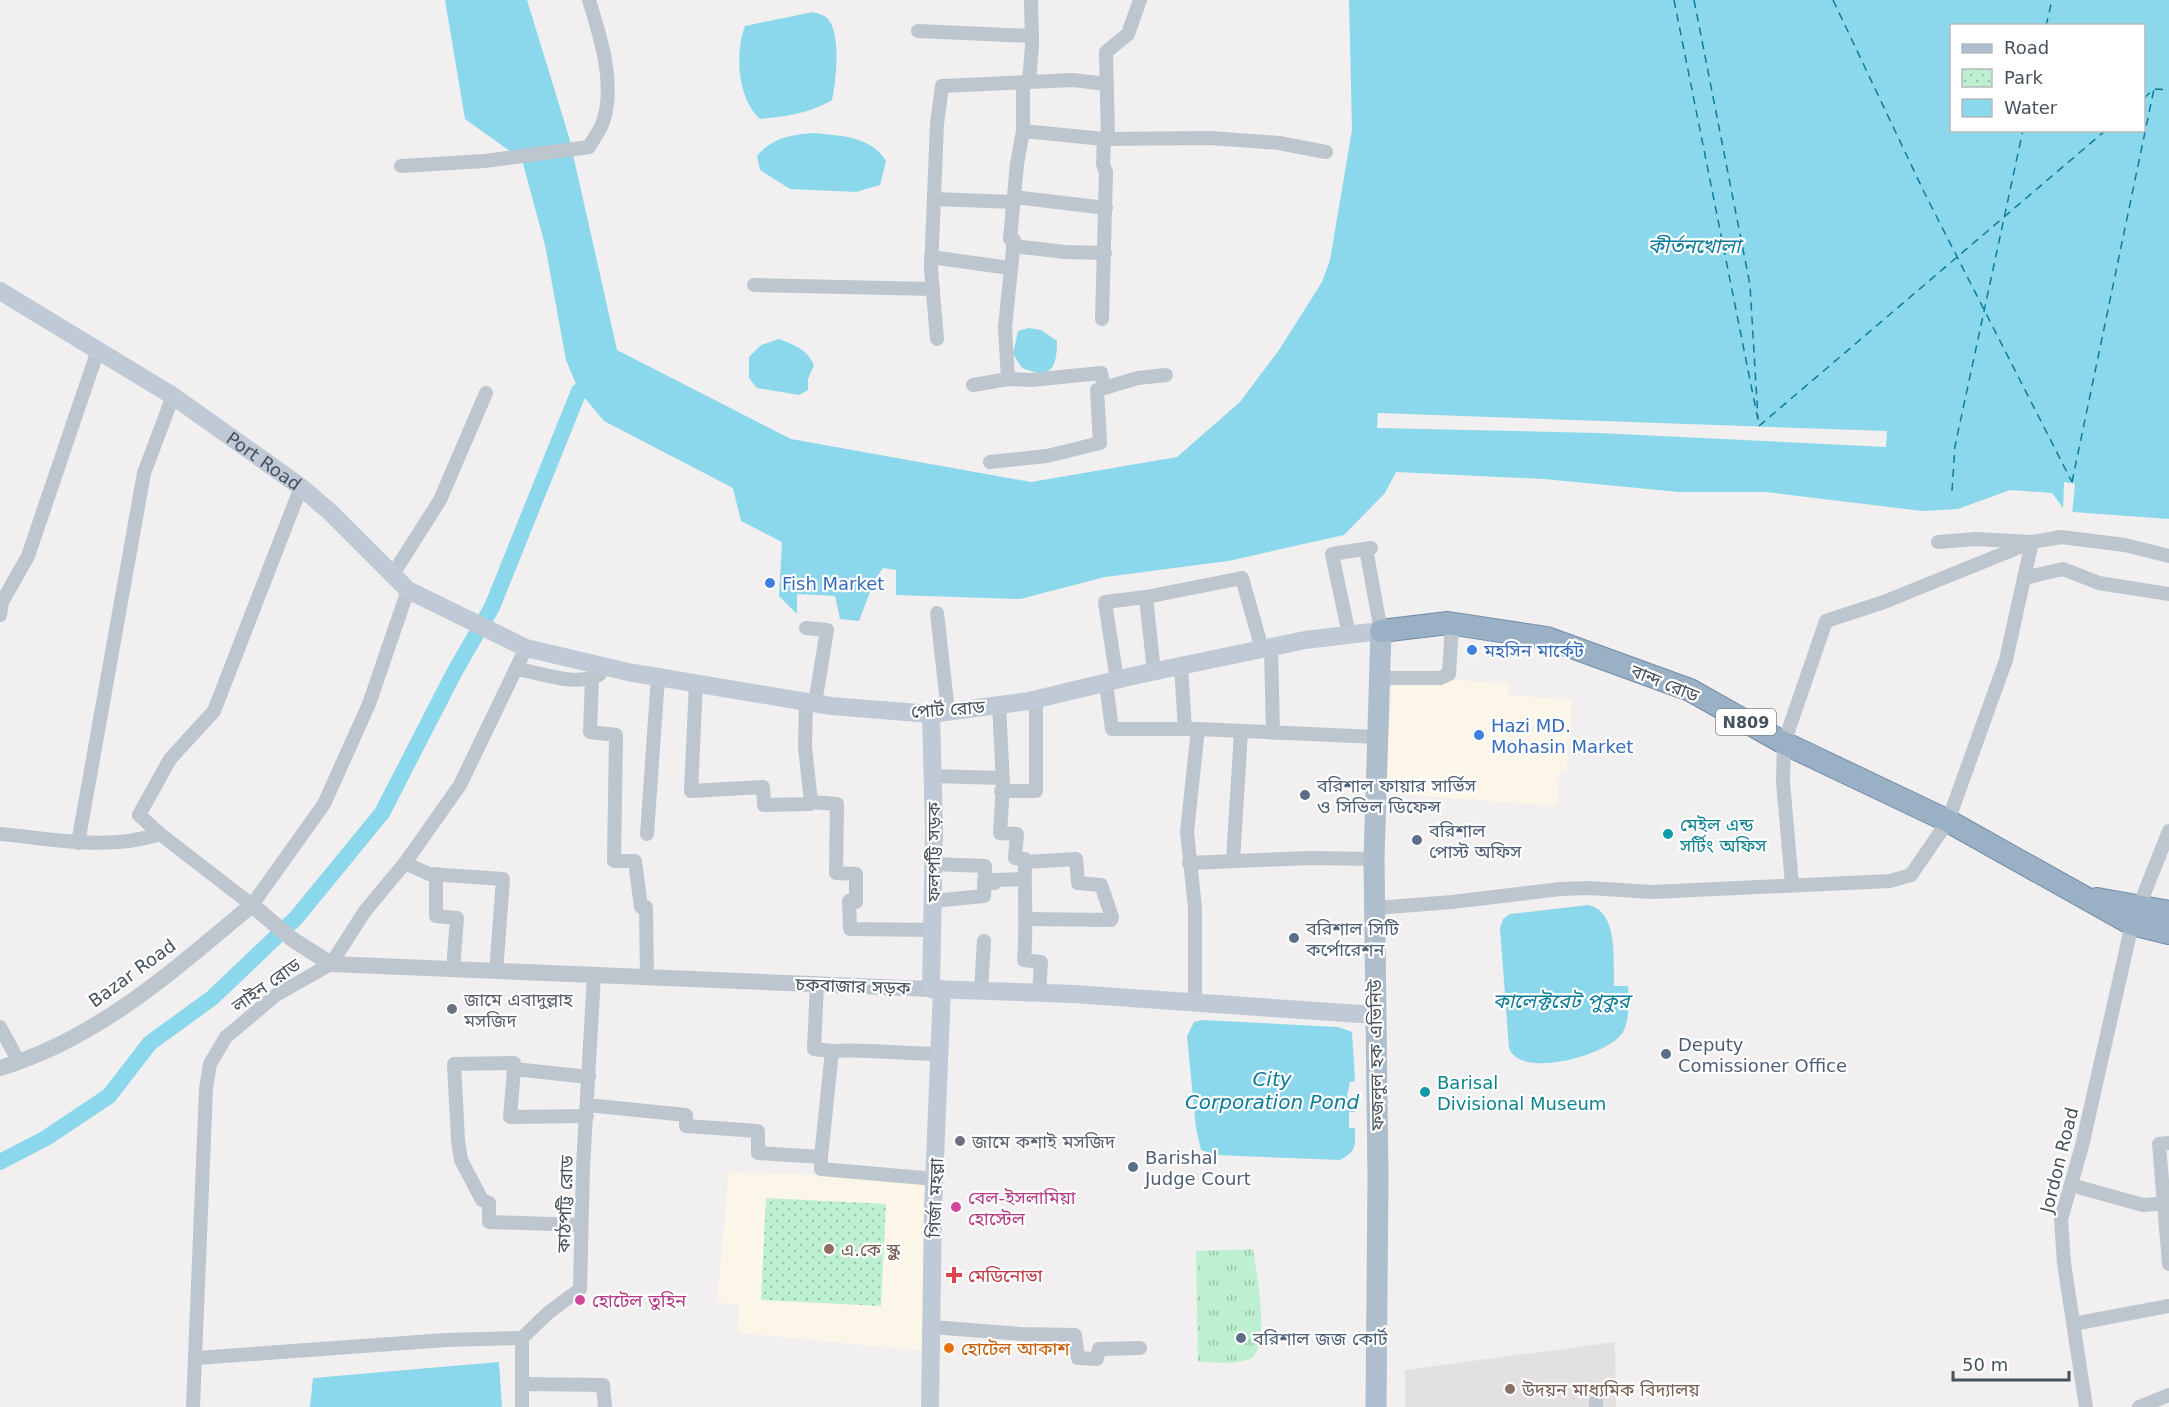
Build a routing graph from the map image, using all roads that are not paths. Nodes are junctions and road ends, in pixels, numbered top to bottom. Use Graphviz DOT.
graph roads {
  1 [pos="589,0"];
  2 [pos="1031,0"];
  3 [pos="1140,0"];
  4 [pos="918,31"];
  5 [pos="1032,36"];
  6 [pos="1026,83"];
  7 [pos="1106,84"];
  8 [pos="1023,131"];
  9 [pos="1106,139"];
  10 [pos="1326,152"];
  11 [pos="401,166"];
  12 [pos="934,199"];
  13 [pos="1013,200"];
  14 [pos="1106,208"];
  15 [pos="1013,246"];
  16 [pos="1105,253"];
  17 [pos="931,257"];
  18 [pos="1010,268"];
  19 [pos="754,285"];
  20 [pos="933,289"];
  21 [pos="0,291"];
  22 [pos="1102,319"];
  23 [pos="937,339"];
  24 [pos="98,350"];
  25 [pos="1166,375"];
  26 [pos="1008,379"];
  27 [pos="973,386"];
  28 [pos="1104,388"];
  29 [pos="486,393"];
  30 [pos="173,396"];
  31 [pos="990,462"];
  32 [pos="301,487"];
  33 [pos="1938,542"];
  34 [pos="2032,542"];
  35 [pos="2169,556"];
  36 [pos="393,574"];
  37 [pos="2024,578"];
  38 [pos="408,590"];
  39 [pos="2169,594"];
  40 [pos="1146,597"];
  41 [pos="937,613"];
  42 [pos="0,615"];
  43 [pos="1452,624"];
  44 [pos="806,628"];
  45 [pos="1381,631"];
  46 [pos="1349,634"];
  47 [pos="520,646"];
  48 [pos="1266,648"];
  49 [pos="1181,666"];
  50 [pos="612,668"];
  51 [pos="516,669"];
  52 [pos="1154,672"];
  53 [pos="658,677"];
  54 [pos="592,678"];
  55 [pos="1381,678"];
  56 [pos="1112,681"];
  57 [pos="696,683"];
  58 [pos="1036,700"];
  59 [pos="810,702"];
  60 [pos="999,705"];
  61 [pos="939,713"];
  62 [pos="1192,729"];
  63 [pos="1241,732"];
  64 [pos="1273,734"];
  65 [pos="1377,737"];
  66 [pos="1784,743"];
  67 [pos="932,776"];
  68 [pos="1001,784"];
  69 [pos="811,802"];
  70 [pos="1948,821"];
  71 [pos="2169,831"];
  72 [pos="0,834"];
  73 [pos="160,834"];
  74 [pos="647,834"];
  75 [pos="78,843"];
  76 [pos="1374,859"];
  77 [pos="1233,861"];
  78 [pos="1025,862"];
  79 [pos="405,863"];
  80 [pos="1189,863"];
  81 [pos="933,864"];
  82 [pos="436,874"];
  83 [pos="1024,879"];
  84 [pos="984,883"];
  85 [pos="1791,884"];
  86 [pos="933,901"];
  87 [pos="252,905"];
  88 [pos="1375,908"];
  89 [pos="2169,912"];
  90 [pos="2136,914"];
  91 [pos="1026,919"];
  92 [pos="933,930"];
  93 [pos="2169,933"];
  94 [pos="984,941"];
  95 [pos="331,964"];
  96 [pos="453,970"];
  97 [pos="496,972"];
  98 [pos="594,975"];
  99 [pos="647,978"];
  100 [pos="817,984"];
  101 [pos="937,989"];
  102 [pos="981,991"];
  103 [pos="1039,993"];
  104 [pos="1195,1002"];
  105 [pos="1374,1015"];
  106 [pos="0,1027"];
  107 [pos="832,1051"];
  108 [pos="941,1054"];
  109 [pos="19,1062"];
  110 [pos="0,1068"];
  111 [pos="514,1069"];
  112 [pos="589,1077"];
  113 [pos="587,1111"];
  114 [pos="2169,1143"];
  115 [pos="821,1157"];
  116 [pos="935,1179"];
  117 [pos="2071,1185"];
  118 [pos="2166,1203"];
  119 [pos="581,1225"];
  120 [pos="2169,1264"];
  121 [pos="2169,1306"];
  122 [pos="2073,1324"];
  123 [pos="932,1327"];
  124 [pos="522,1338"];
  125 [pos="1140,1348"];
  126 [pos="196,1358"];
  127 [pos="524,1384"];
  128 [pos="2169,1395"];
  129 [pos="193,1407"];
  130 [pos="522,1407"];
  131 [pos="605,1407"];
  132 [pos="930,1407"];
  133 [pos="1376,1407"];
  134 [pos="2086,1407"];
  135 [pos="2139,1407"];
  1 -- 11 [label="street"];
  2 -- 5 [label="street"];
  3 -- 7 [label="street"];
  4 -- 5 [label="street"];
  5 -- 6 [label="street"];
  6 -- 7 [label="street"];
  6 -- 8 [label="street"];
  6 -- 12 [label="street"];
  7 -- 9 [label="street"];
  8 -- 9 [label="street"];
  8 -- 13 [label="street"];
  9 -- 10 [label="street"];
  9 -- 14 [label="street"];
  12 -- 13 [label="street"];
  12 -- 17 [label="street"];
  13 -- 14 [label="street"];
  13 -- 15 [label="street"];
  14 -- 16 [label="street"];
  15 -- 16 [label="street"];
  15 -- 18 [label="street"];
  16 -- 22 [label="street"];
  17 -- 18 [label="street"];
  17 -- 20 [label="street"];
  18 -- 26 [label="street"];
  19 -- 20 [label="street"];
  20 -- 23 [label="street"];
  21 -- 24 [label="main road, Port Road"];
  24 -- 30 [label="main road, Port Road"];
  24 -- 42 [label="street"];
  25 -- 28 [label="street"];
  26 -- 27 [label="street"];
  26 -- 28 [label="street"];
  28 -- 31 [label="street"];
  29 -- 36 [label="street"];
  30 -- 32 [label="main road, Port Road"];
  30 -- 75 [label="street"];
  32 -- 36 [label="main road, Port Road"];
  32 -- 73 [label="street"];
  33 -- 34 [label="street"];
  34 -- 35 [label="street"];
  34 -- 37 [label="street"];
  34 -- 66 [label="street"];
  36 -- 38 [label="main road, Port Road"];
  37 -- 39 [label="street"];
  37 -- 70 [label="street"];
  38 -- 47 [label="main road, Port Road"];
  38 -- 87 [label="street"];
  40 -- 48 [label="street"];
  40 -- 52 [label="street"];
  40 -- 56 [label="street"];
  41 -- 61 [label="street"];
  43 -- 45 [label="highway, বান্দ রোড / N809"];
  43 -- 55 [label="street"];
  43 -- 66 [label="highway, বান্দ রোড / N809"];
  44 -- 59 [label="street"];
  45 -- 46 [label="main road, পোর্ট রোড"];
  45 -- 46 [label="street"];
  45 -- 55 [label="main road, ফজলুল হক এভিনিউ"];
  46 -- 48 [label="main road, পোর্ট রোড"];
  47 -- 50 [label="main road, পোর্ট রোড"];
  47 -- 51 [label="street, লাইন রোড"];
  48 -- 49 [label="main road, পোর্ট রোড"];
  48 -- 64 [label="street"];
  49 -- 52 [label="main road, পোর্ট রোড"];
  49 -- 62 [label="street"];
  50 -- 53 [label="main road, পোর্ট রোড"];
  50 -- 54 [label="street"];
  51 -- 54 [label="street"];
  51 -- 79 [label="street, লাইন রোড"];
  52 -- 56 [label="main road, পোর্ট রোড"];
  53 -- 57 [label="main road, পোর্ট রোড"];
  53 -- 74 [label="street"];
  54 -- 99 [label="street"];
  55 -- 65 [label="main road, ফজলুল হক এভিনিউ"];
  56 -- 58 [label="main road, পোর্ট রোড"];
  56 -- 62 [label="street"];
  57 -- 59 [label="main road, পোর্ট রোড"];
  57 -- 69 [label="street"];
  58 -- 60 [label="main road, পোর্ট রোড"];
  58 -- 68 [label="street"];
  59 -- 61 [label="main road, পোর্ট রোড"];
  59 -- 69 [label="street"];
  60 -- 61 [label="main road, পোর্ট রোড"];
  60 -- 68 [label="street"];
  61 -- 67 [label="main road, ফলপট্টি সড়ক"];
  62 -- 63 [label="street"];
  62 -- 80 [label="street"];
  63 -- 64 [label="street"];
  63 -- 77 [label="street"];
  64 -- 65 [label="street"];
  65 -- 76 [label="main road, ফজলুল হক এভিনিউ"];
  66 -- 70 [label="highway, বান্দ রোড / N809"];
  66 -- 85 [label="street"];
  67 -- 68 [label="street"];
  67 -- 81 [label="main road, ফলপট্টি সড়ক"];
  68 -- 78 [label="street"];
  69 -- 92 [label="street"];
  70 -- 85 [label="street"];
  70 -- 90 [label="highway, বান্দ রোড / N809"];
  71 -- 90 [label="street, Jordon Road"];
  72 -- 75 [label="street"];
  73 -- 75 [label="street"];
  73 -- 87 [label="street"];
  76 -- 77 [label="street"];
  76 -- 88 [label="main road, ফজলুল হক এভিনিউ"];
  77 -- 80 [label="street"];
  78 -- 83 [label="street"];
  78 -- 91 [label="street"];
  79 -- 82 [label="street"];
  79 -- 95 [label="street, লাইন রোড"];
  80 -- 104 [label="street"];
  81 -- 84 [label="street"];
  81 -- 86 [label="main road, ফলপট্টি সড়ক"];
  82 -- 96 [label="street"];
  82 -- 97 [label="street"];
  83 -- 84 [label="street"];
  83 -- 91 [label="street"];
  84 -- 86 [label="street"];
  85 -- 88 [label="street"];
  86 -- 92 [label="main road, ফলপট্টি সড়ক"];
  87 -- 95 [label="street"];
  87 -- 109 [label="street, Bazar Road"];
  88 -- 105 [label="main road, ফজলুল হক এভিনিউ"];
  89 -- 90 [label="highway, বান্দ রোড / N809"];
  90 -- 93 [label="highway, বান্দ রোড / N809"];
  90 -- 117 [label="street, Jordon Road"];
  91 -- 103 [label="street"];
  92 -- 101 [label="main road, ফলপট্টি সড়ক"];
  94 -- 102 [label="street"];
  95 -- 96 [label="street, চকবাজার সড়ক"];
  95 -- 126 [label="street, লাইন রোড"];
  96 -- 97 [label="street, চকবাজার সড়ক"];
  97 -- 98 [label="street, চকবাজার সড়ক"];
  98 -- 99 [label="street, চকবাজার সড়ক"];
  98 -- 112 [label="street, কাঠপট্টি রোড"];
  99 -- 100 [label="street, চকবাজার সড়ক"];
  100 -- 101 [label="street, চকবাজার সড়ক"];
  100 -- 107 [label="street"];
  101 -- 102 [label="main road, চকবাজার সড়ক"];
  101 -- 108 [label="main road, গির্জা মহল্লা"];
  102 -- 103 [label="main road, চকবাজার সড়ক"];
  103 -- 104 [label="main road, চকবাজার সড়ক"];
  104 -- 105 [label="main road, চকবাজার সড়ক"];
  105 -- 133 [label="main road, ফজলুল হক এভিনিউ"];
  106 -- 109 [label="street"];
  107 -- 108 [label="street"];
  107 -- 115 [label="street"];
  108 -- 116 [label="main road, গির্জা মহল্লা"];
  109 -- 110 [label="street, Bazar Road"];
  111 -- 112 [label="street"];
  111 -- 113 [label="street"];
  111 -- 119 [label="street"];
  112 -- 113 [label="street, কাঠপট্টি রোড"];
  113 -- 115 [label="street"];
  113 -- 119 [label="street, কাঠপট্টি রোড"];
  114 -- 118 [label="street"];
  115 -- 116 [label="street"];
  116 -- 123 [label="main road, গির্জা মহল্লা"];
  117 -- 118 [label="street"];
  117 -- 122 [label="street, Jordon Road"];
  118 -- 120 [label="street"];
  119 -- 124 [label="street, কাঠপট্টি রোড"];
  121 -- 122 [label="street"];
  122 -- 134 [label="street, Jordon Road"];
  123 -- 125 [label="street"];
  123 -- 132 [label="main road, গির্জা মহল্লা"];
  124 -- 126 [label="street"];
  124 -- 127 [label="street"];
  126 -- 129 [label="street, লাইন রোড"];
  127 -- 130 [label="street"];
  127 -- 131 [label="street"];
  128 -- 135 [label="street"];
}
